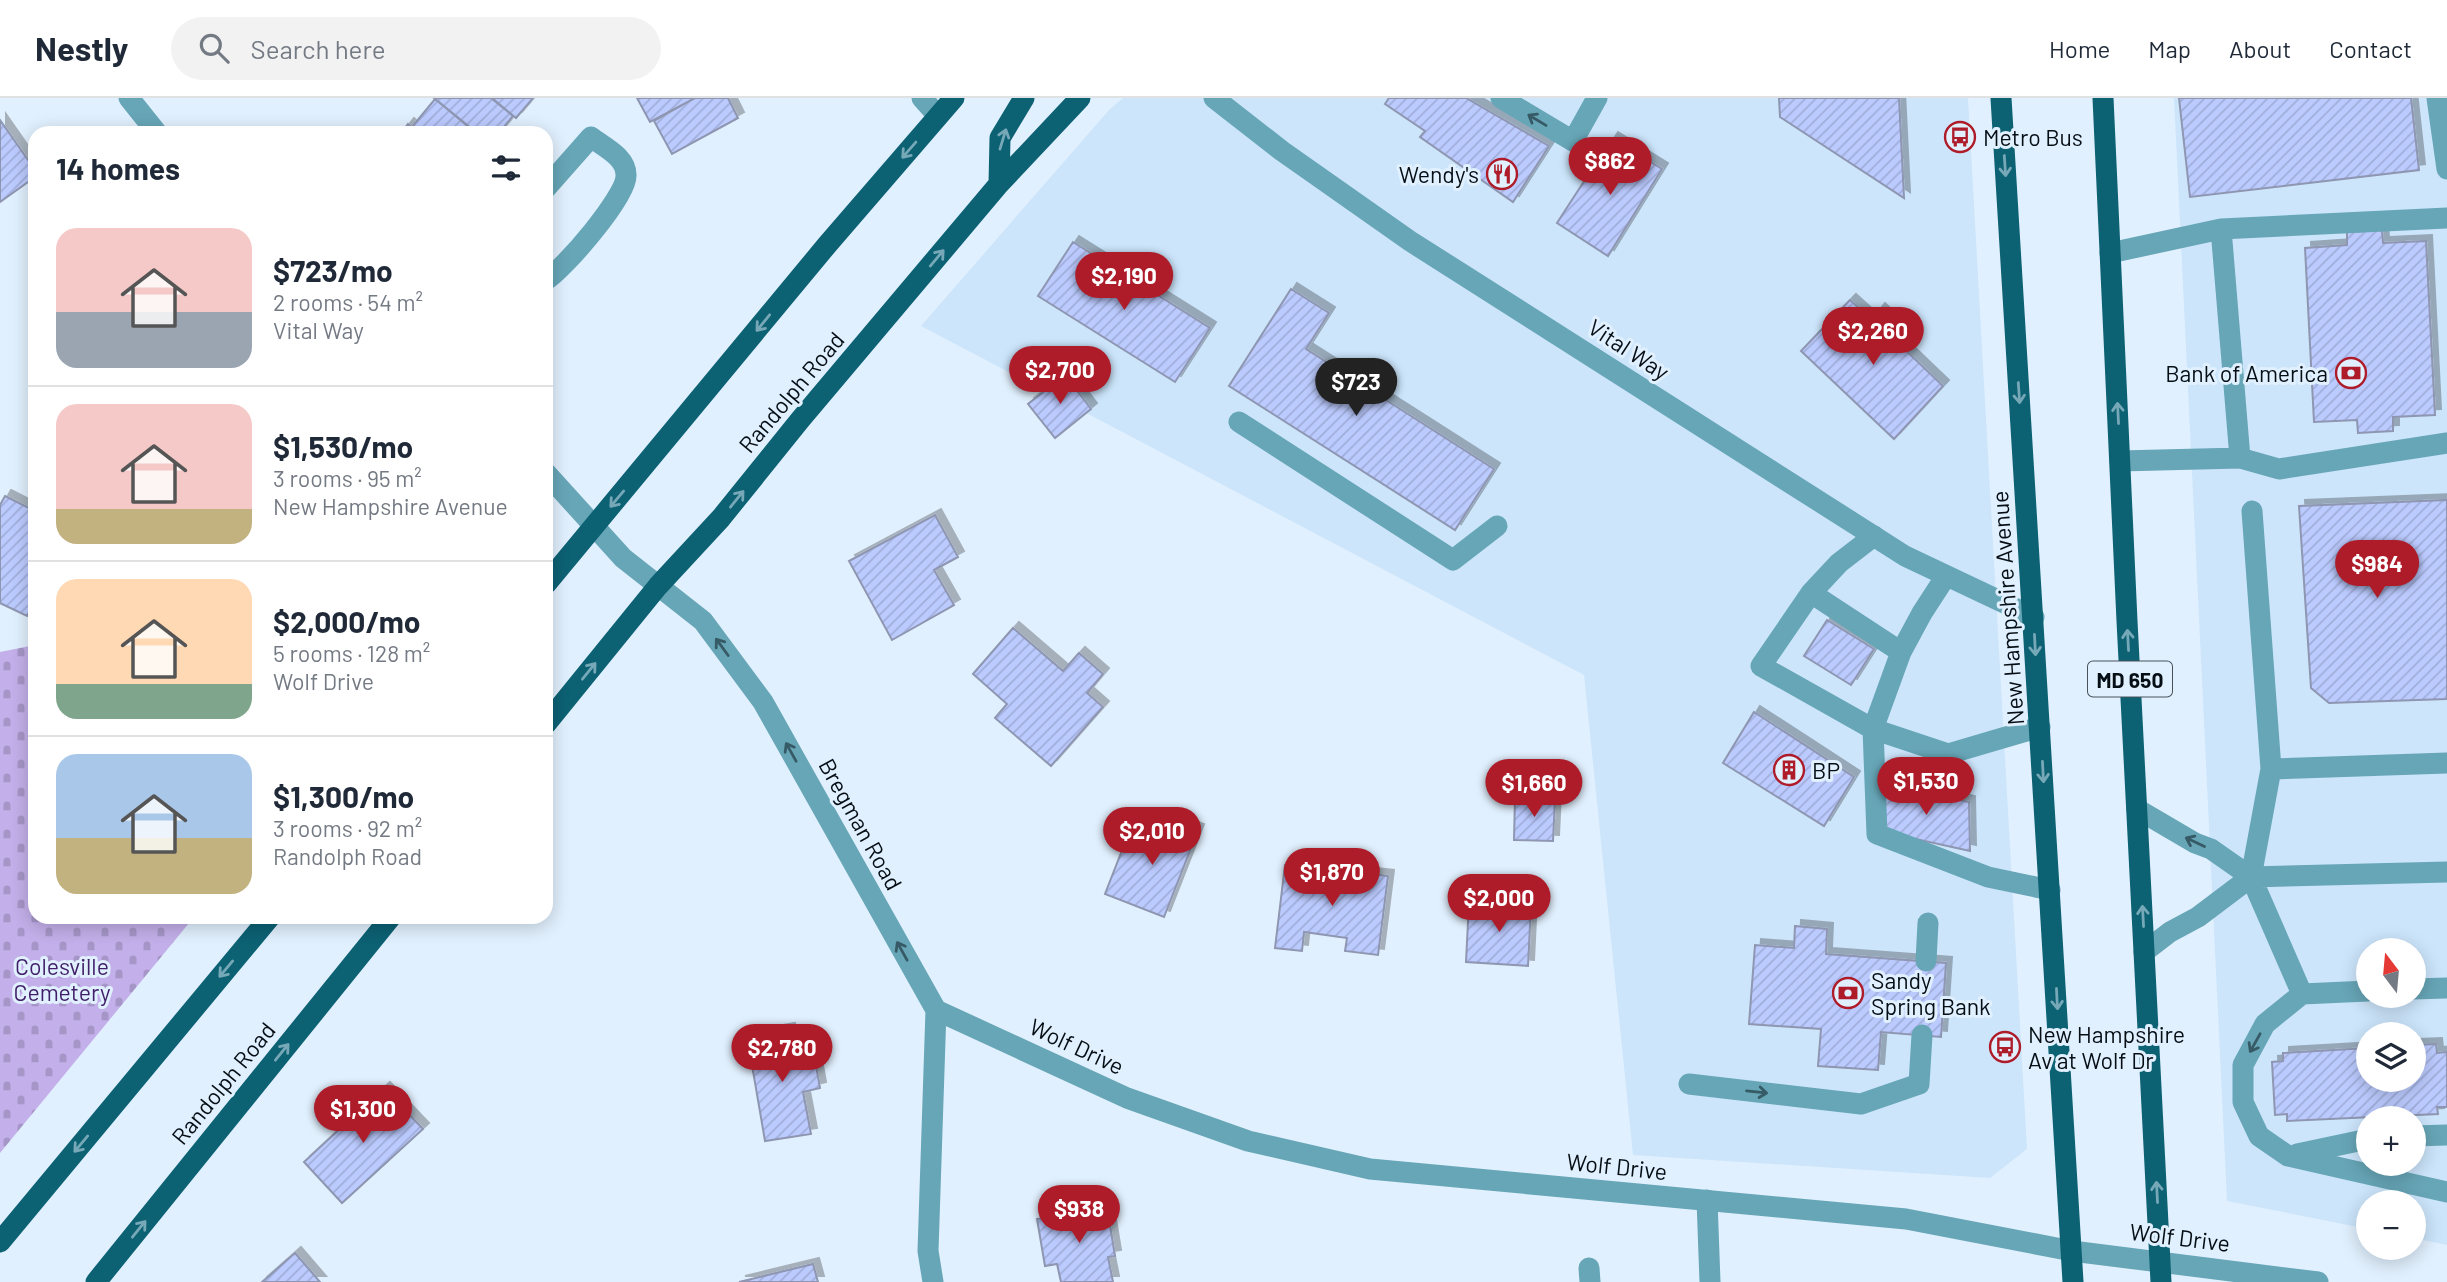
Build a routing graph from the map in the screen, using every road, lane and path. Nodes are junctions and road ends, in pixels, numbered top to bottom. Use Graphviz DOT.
graph roads {
  1 [pos="129,98"];
  2 [pos="922,98"];
  3 [pos="954,98"];
  4 [pos="1024,98"];
  5 [pos="1080,98"];
  6 [pos="1214,98"];
  7 [pos="1502,98"];
  8 [pos="1597,98"];
  9 [pos="2001,98"];
  10 [pos="2103,98"];
  11 [pos="2437,98"];
  12 [pos="939,116"];
  13 [pos="151,126"];
  14 [pos="2447,169"];
  15 [pos="553,180"];
  16 [pos="999,184"];
  17 [pos="2447,218"];
  18 [pos="2221,229"];
  19 [pos="2110,253"];
  20 [pos="553,273"];
  21 [pos="1239,422"];
  22 [pos="2447,443"];
  23 [pos="2240,458"];
  24 [pos="2120,461"];
  25 [pos="553,481"];
  26 [pos="2252,510"];
  27 [pos="594,526"];
  28 [pos="1497,526"];
  29 [pos="1874,536"];
  30 [pos="553,576"];
  31 [pos="1946,576"];
  32 [pos="658,586"];
  33 [pos="1811,593"];
  34 [pos="2034,617"];
  35 [pos="1901,652"];
  36 [pos="553,715"];
  37 [pos="2040,727"];
  38 [pos="1872,729"];
  39 [pos="2447,763"];
  40 [pos="2271,769"];
  41 [pos="2137,808"];
  42 [pos="2447,872"];
  43 [pos="2251,877"];
  44 [pos="2050,891"];
  45 [pos="1928,923"];
  46 [pos="264,924"];
  47 [pos="385,924"];
  48 [pos="2144,952"];
  49 [pos="1926,961"];
  50 [pos="2447,988"];
  51 [pos="2426,989"];
  52 [pos="2356,992"];
  53 [pos="2302,994"];
  54 [pos="936,1010"];
  55 [pos="1922,1035"];
  56 [pos="1689,1084"];
  57 [pos="2447,1135"];
  58 [pos="2426,1136"];
  59 [pos="2356,1142"];
  60 [pos="2288,1156"];
  61 [pos="2447,1192"];
  62 [pos="1707,1200"];
  63 [pos="0,1242"];
  64 [pos="2072,1251"];
  65 [pos="2161,1271"];
  66 [pos="96,1282"];
  67 [pos="933,1282"];
  68 [pos="1710,1282"];
  69 [pos="2073,1282"];
  70 [pos="2318,1282"];
  1 -- 13 [label="street"];
  2 -- 12 [label="street"];
  3 -- 12 [label="main road"];
  16 -- 4 [label="main road, one-way"];
  5 -- 16 [label="main road, Randolph Road"];
  6 -- 29 [label="street, Vital Way"];
  8 -- 7 [label="street, one-way"];
  9 -- 34 [label="main road, New Hampshire Avenue, one-way"];
  10 -- 19 [label="main road, MD 650"];
  11 -- 14 [label="street"];
  12 -- 27 [label="main road, one-way"];
  15 -- 20 [label="street"];
  32 -- 16 [label="main road, Randolph Road, one-way"];
  17 -- 18 [label="street"];
  18 -- 19 [label="street"];
  18 -- 23 [label="street"];
  24 -- 19 [label="main road, MD 650, one-way"];
  21 -- 28 [label="street"];
  22 -- 23 [label="street"];
  23 -- 24 [label="street"];
  41 -- 24 [label="main road, MD 650, one-way"];
  25 -- 27 [label="street, Bregman Road"];
  26 -- 40 [label="street"];
  27 -- 30 [label="main road"];
  27 -- 32 [label="street, Bregman Road"];
  29 -- 31 [label="street, Vital Way"];
  29 -- 33 [label="street"];
  31 -- 34 [label="street, Vital Way"];
  31 -- 35 [label="street"];
  36 -- 32 [label="main road, Randolph Road, one-way"];
  54 -- 32 [label="street, Bregman Road, one-way"];
  33 -- 35 [label="street"];
  33 -- 38 [label="street"];
  34 -- 37 [label="main road, New Hampshire Avenue, one-way"];
  35 -- 38 [label="street"];
  37 -- 38 [label="street"];
  37 -- 44 [label="main road, New Hampshire Avenue, one-way"];
  38 -- 44 [label="street"];
  39 -- 40 [label="street"];
  40 -- 43 [label="street"];
  43 -- 41 [label="street, one-way"];
  48 -- 41 [label="main road, MD 650, one-way"];
  42 -- 43 [label="street"];
  43 -- 48 [label="street"];
  43 -- 53 [label="street"];
  44 -- 64 [label="main road, New Hampshire Avenue, one-way"];
  45 -- 49 [label="street"];
  46 -- 63 [label="main road, one-way"];
  66 -- 47 [label="main road, Randolph Road, one-way"];
  65 -- 48 [label="main road, MD 650, one-way"];
  50 -- 51 [label="street"];
  52 -- 53 [label="street"];
  53 -- 60 [label="street, one-way"];
  54 -- 62 [label="street, Wolf Drive"];
  54 -- 67 [label="street"];
  56 -- 55 [label="street, one-way"];
  57 -- 58 [label="street"];
  59 -- 60 [label="street"];
  60 -- 61 [label="street"];
  62 -- 64 [label="street, Wolf Drive"];
  62 -- 68 [label="street"];
  64 -- 65 [label="street, Wolf Drive"];
  64 -- 69 [label="main road, New Hampshire Avenue"];
  65 -- 70 [label="street, Wolf Drive"];
}
